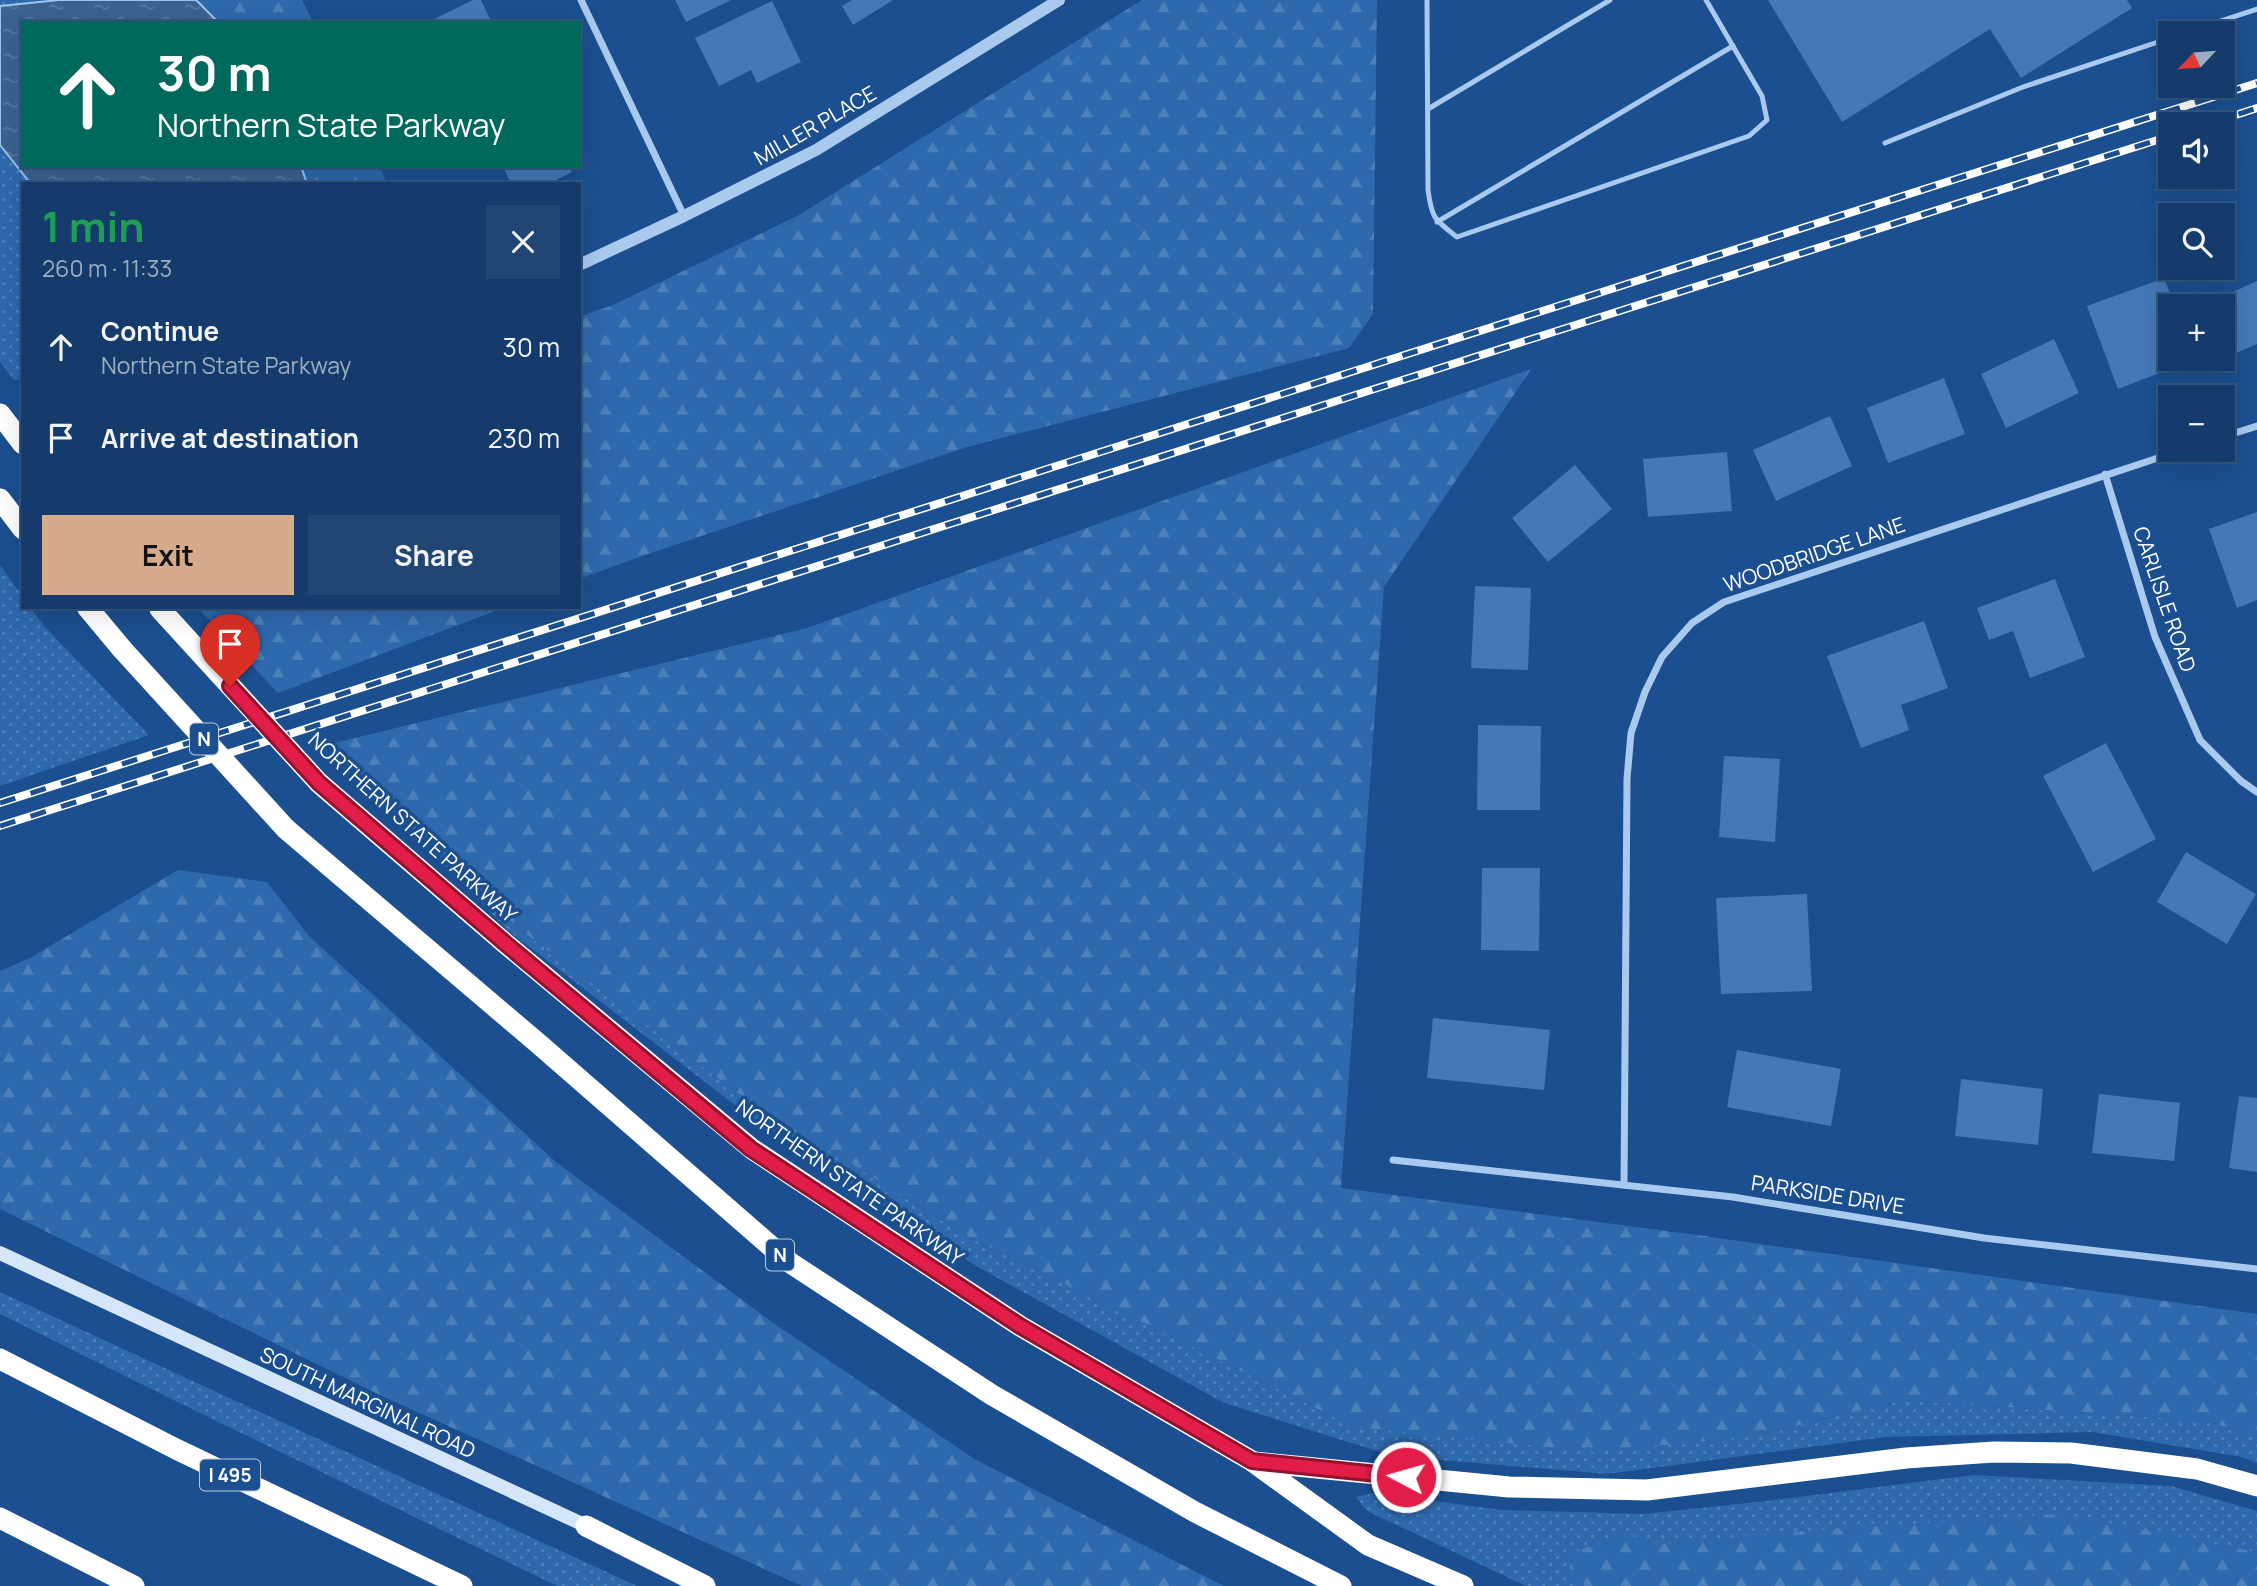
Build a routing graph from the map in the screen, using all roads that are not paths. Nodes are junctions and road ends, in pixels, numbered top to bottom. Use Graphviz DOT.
graph roads {
  1 [pos="581,0"];
  2 [pos="1059,0"];
  3 [pos="1427,0"];
  4 [pos="1610,0"];
  5 [pos="1706,0"];
  6 [pos="2257,9"];
  7 [pos="2220,21"];
  8 [pos="2158,42"];
  9 [pos="1733,46"];
  10 [pos="1428,109"];
  11 [pos="1885,143"];
  12 [pos="684,216"];
  13 [pos="1437,222"];
  14 [pos="581,264"];
  15 [pos="0,414"];
  16 [pos="21,419"];
  17 [pos="0,423"];
  18 [pos="2257,426"];
  19 [pos="2235,433"];
  20 [pos="21,441"];
  21 [pos="2158,457"];
  22 [pos="2105,474"];
  23 [pos="0,499"];
  24 [pos="21,527"];
  25 [pos="90,609"];
  26 [pos="160,609"];
  27 [pos="2257,792"];
  28 [pos="1393,1160"];
  29 [pos="1624,1185"];
  30 [pos="0,1253"];
  31 [pos="2257,1269"];
  32 [pos="0,1359"];
  33 [pos="1252,1461"];
  34 [pos="2257,1486"];
  35 [pos="0,1518"];
  36 [pos="586,1526"];
  37 [pos="134,1586"];
  38 [pos="462,1586"];
  39 [pos="705,1586"];
  40 [pos="719,1586"];
  41 [pos="1341,1586"];
  42 [pos="1463,1586"];
  1 -- 12 [label="street"];
  2 -- 12 [label="street, MILLER PLACE"];
  3 -- 10 [label="lane"];
  4 -- 10 [label="lane"];
  5 -- 9 [label="lane"];
  6 -- 7 [label="lane"];
  8 -- 11 [label="lane"];
  9 -- 13 [label="lane"];
  9 -- 13 [label="lane"];
  10 -- 13 [label="lane"];
  12 -- 14 [label="street, MILLER PLACE"];
  15 -- 20 [label="highway, bridge"];
  16 -- 17 [label="street"];
  18 -- 19 [label="street"];
  21 -- 22 [label="street, WOODBRIDGE LANE"];
  22 -- 27 [label="street, CARLISLE ROAD"];
  22 -- 29 [label="street, WOODBRIDGE LANE"];
  23 -- 24 [label="highway"];
  25 -- 41 [label="highway, N, bridge"];
  26 -- 33 [label="highway, NORTHERN STATE PARKWAY, bridge"];
  28 -- 29 [label="street, PARKSIDE DRIVE"];
  29 -- 31 [label="street, PARKSIDE DRIVE"];
  30 -- 36 [label="main road, SOUTH MARGINAL ROAD"];
  32 -- 38 [label="highway, I 495"];
  33 -- 34 [label="highway"];
  33 -- 42 [label="highway, NORTHERN STATE PARKWAY"];
  35 -- 37 [label="highway"];
  36 -- 39 [label="highway"];
  36 -- 40 [label="main road, SOUTH MARGINAL ROAD"];
}
